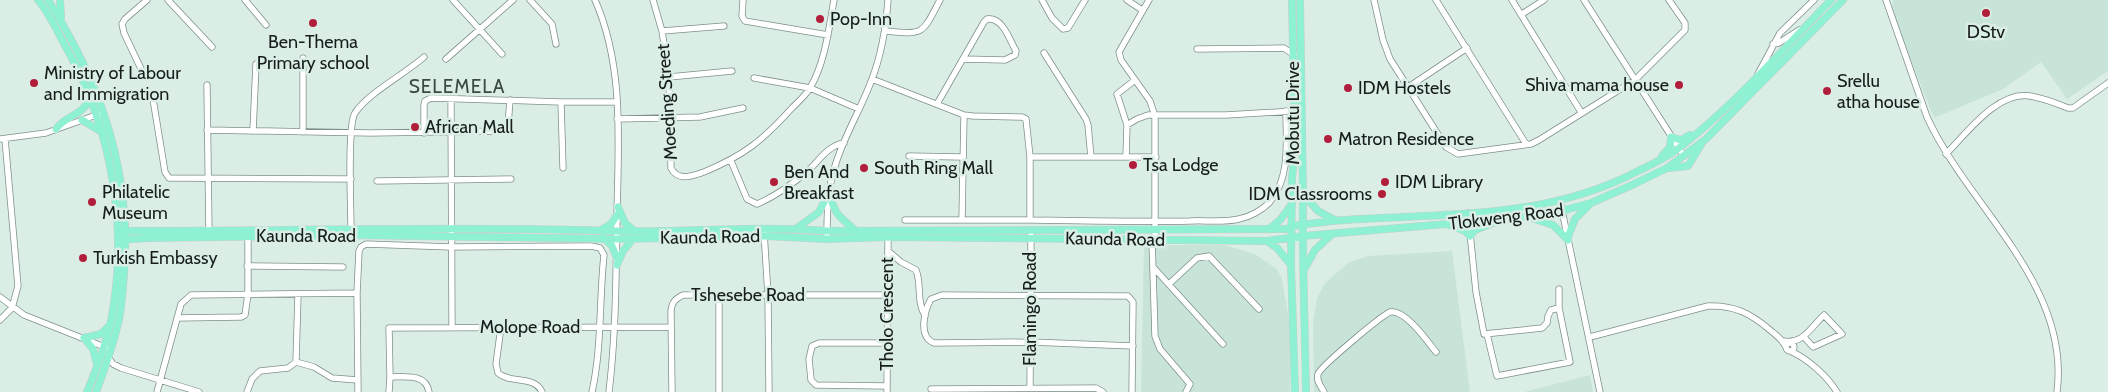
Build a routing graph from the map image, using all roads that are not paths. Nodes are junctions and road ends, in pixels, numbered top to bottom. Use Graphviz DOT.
graph roads {
  1 [pos="60,0"];
  2 [pos="147,0"];
  3 [pos="168,0"];
  4 [pos="245,0"];
  5 [pos="453,0"];
  6 [pos="513,0"];
  7 [pos="530,0"];
  8 [pos="595,0"];
  9 [pos="653,0"];
  10 [pos="743,0"];
  11 [pos="834,0"];
  12 [pos="888,0"];
  13 [pos="940,0"];
  14 [pos="1042,0"];
  15 [pos="1085,0"];
  16 [pos="1127,0"];
  17 [pos="1149,0"];
  18 [pos="1292,0"];
  19 [pos="1300,0"];
  20 [pos="1374,0"];
  21 [pos="1436,0"];
  22 [pos="1512,0"];
  23 [pos="1544,0"];
  24 [pos="1584,0"];
  25 [pos="1669,0"];
  26 [pos="1814,0"];
  27 [pos="1831,0"];
  28 [pos="1843,0"];
  29 [pos="1886,0"];
  30 [pos="44,1"];
  31 [pos="1142,10"];
  32 [pos="1522,14"];
  33 [pos="62,21"];
  34 [pos="1810,21"];
  35 [pos="266,25"];
  36 [pos="724,26"];
  37 [pos="480,29"];
  38 [pos="662,31"];
  39 [pos="886,31"];
  40 [pos="828,35"];
  41 [pos="1293,40"];
  42 [pos="556,44"];
  43 [pos="1773,44"];
  44 [pos="212,47"];
  45 [pos="1284,48"];
  46 [pos="1467,48"];
  47 [pos="1197,49"];
  48 [pos="1044,52"];
  49 [pos="502,54"];
  50 [pos="1294,55"];
  51 [pos="424,57"];
  52 [pos="303,58"];
  53 [pos="446,59"];
  54 [pos="963,59"];
  55 [pos="256,64"];
  56 [pos="732,71"];
  57 [pos="143,73"];
  58 [pos="669,77"];
  59 [pos="754,78"];
  60 [pos="1755,78"];
  61 [pos="872,79"];
  62 [pos="1135,80"];
  63 [pos="1635,80"];
  64 [pos="2108,83"];
  65 [pos="207,85"];
  66 [pos="810,88"];
  67 [pos="1408,88"];
  68 [pos="90,98"];
  69 [pos="153,99"];
  70 [pos="451,99"];
  71 [pos="510,100"];
  72 [pos="561,102"];
  73 [pos="617,102"];
  74 [pos="938,104"];
  75 [pos="742,108"];
  76 [pos="859,109"];
  77 [pos="1286,111"];
  78 [pos="1295,111"];
  79 [pos="1581,112"];
  80 [pos="100,113"];
  81 [pos="964,114"];
  82 [pos="1155,116"];
  83 [pos="671,118"];
  84 [pos="617,119"];
  85 [pos="82,120"];
  86 [pos="1127,125"];
  87 [pos="1703,128"];
  88 [pos="56,129"];
  89 [pos="207,130"];
  90 [pos="253,131"];
  91 [pos="102,132"];
  92 [pos="303,132"];
  93 [pos="351,132"];
  94 [pos="424,133"];
  95 [pos="450,133"];
  96 [pos="1671,137"];
  97 [pos="2,139"];
  98 [pos="1706,139"];
  99 [pos="844,142"];
  100 [pos="1526,144"];
  101 [pos="1679,148"];
  102 [pos="1946,154"];
  103 [pos="909,156"];
  104 [pos="1156,156"];
  105 [pos="1684,156"];
  106 [pos="962,157"];
  107 [pos="1030,157"];
  108 [pos="1091,157"];
  109 [pos="1126,157"];
  110 [pos="731,161"];
  111 [pos="1651,164"];
  112 [pos="563,168"];
  113 [pos="1667,168"];
  114 [pos="208,179"];
  115 [pos="510,179"];
  116 [pos="350,180"];
  117 [pos="451,180"];
  118 [pos="377,181"];
  119 [pos="829,192"];
  120 [pos="1303,194"];
  121 [pos="1560,202"];
  122 [pos="1591,202"];
  123 [pos="124,203"];
  124 [pos="1292,204"];
  125 [pos="618,206"];
  126 [pos="1562,211"];
  127 [pos="1468,213"];
  128 [pos="617,215"];
  129 [pos="1529,217"];
  130 [pos="905,220"];
  131 [pos="962,220"];
  132 [pos="1030,220"];
  133 [pos="1343,220"];
  134 [pos="1494,220"];
  135 [pos="1157,222"];
  136 [pos="1469,222"];
  137 [pos="1447,224"];
  138 [pos="1302,225"];
  139 [pos="1292,226"];
  140 [pos="352,228"];
  141 [pos="797,228"];
  142 [pos="1269,229"];
  143 [pos="632,230"];
  144 [pos="855,230"];
  145 [pos="1031,230"];
  146 [pos="1156,230"];
  147 [pos="827,231"];
  148 [pos="121,232"];
  149 [pos="248,233"];
  150 [pos="601,233"];
  151 [pos="764,233"];
  152 [pos="209,234"];
  153 [pos="451,234"];
  154 [pos="1332,234"];
  155 [pos="144,235"];
  156 [pos="617,235"];
  157 [pos="1302,236"];
  158 [pos="1470,236"];
  159 [pos="888,237"];
  160 [pos="1030,238"];
  161 [pos="1293,238"];
  162 [pos="633,239"];
  163 [pos="827,239"];
  164 [pos="1154,239"];
  165 [pos="1568,239"];
  166 [pos="122,240"];
  167 [pos="1267,241"];
  168 [pos="451,247"];
  169 [pos="888,251"];
  170 [pos="125,253"];
  171 [pos="617,262"];
  172 [pos="1292,265"];
  173 [pos="247,266"];
  174 [pos="342,267"];
  175 [pos="1153,267"];
  176 [pos="1304,270"];
  177 [pos="1169,284"];
  178 [pos="1559,289"];
  179 [pos="358,293"];
  180 [pos="248,294"];
  181 [pos="298,294"];
  182 [pos="719,295"];
  183 [pos="768,295"];
  184 [pos="887,295"];
  185 [pos="1030,296"];
  186 [pos="0,297"];
  187 [pos="12,308"];
  188 [pos="1559,308"];
  189 [pos="1258,309"];
  190 [pos="924,316"];
  191 [pos="177,318"];
  192 [pos="0,320"];
  193 [pos="110,325"];
  194 [pos="452,327"];
  195 [pos="501,327"];
  196 [pos="600,327"];
  197 [pos="616,327"];
  198 [pos="670,327"];
  199 [pos="1487,334"];
  200 [pos="1590,337"];
  201 [pos="1804,337"];
  202 [pos="84,338"];
  203 [pos="1030,342"];
  204 [pos="886,343"];
  205 [pos="1223,344"];
  206 [pos="1133,346"];
  207 [pos="1790,347"];
  208 [pos="108,348"];
  209 [pos="1436,352"];
  210 [pos="108,358"];
  211 [pos="294,364"];
  212 [pos="121,368"];
  213 [pos="101,369"];
  214 [pos="390,377"];
  215 [pos="358,380"];
  216 [pos="160,381"];
  217 [pos="1030,388"];
  218 [pos="887,389"];
  219 [pos="931,389"];
  220 [pos="429,390"];
  221 [pos="1010,390"];
  222 [pos="1056,390"];
  223 [pos="1102,391"];
  224 [pos="87,392"];
  225 [pos="96,392"];
  226 [pos="157,392"];
  227 [pos="199,392"];
  228 [pos="247,392"];
  229 [pos="358,392"];
  230 [pos="389,392"];
  231 [pos="542,392"];
  232 [pos="592,392"];
  233 [pos="609,392"];
  234 [pos="672,392"];
  235 [pos="719,392"];
  236 [pos="770,392"];
  237 [pos="1132,392"];
  238 [pos="1186,392"];
  239 [pos="1295,392"];
  240 [pos="1306,392"];
  241 [pos="1324,392"];
  242 [pos="1600,392"];
  243 [pos="1836,392"];
  244 [pos="2057,392"];
  1 -- 33 [label="main road"];
  2 -- 57 [label="street"];
  3 -- 44 [label="street"];
  4 -- 35 [label="street"];
  5 -- 37 [label="street"];
  6 -- 37 [label="street"];
  7 -- 42 [label="street"];
  8 -- 73 [label="street"];
  9 -- 38 [label="street, Moeding Street"];
  10 -- 40 [label="street"];
  11 -- 40 [label="street"];
  12 -- 39 [label="street"];
  13 -- 39 [label="street"];
  14 -- 15 [label="street"];
  16 -- 31 [label="street"];
  17 -- 31 [label="street"];
  18 -- 41 [label="main road, Mobutu Drive"];
  19 -- 120 [label="main road"];
  20 -- 67 [label="street"];
  21 -- 46 [label="street"];
  22 -- 32 [label="street"];
  23 -- 32 [label="street"];
  24 -- 63 [label="street"];
  25 -- 63 [label="street"];
  26 -- 43 [label="street"];
  27 -- 34 [label="main road, Tlokweng Road"];
  28 -- 98 [label="main road, Tlokweng Road"];
  29 -- 102 [label="street"];
  30 -- 33 [label="main road"];
  30 -- 68 [label="main road"];
  31 -- 62 [label="street"];
  32 -- 79 [label="street"];
  33 -- 80 [label="main road"];
  34 -- 43 [label="street"];
  34 -- 60 [label="main road, Tlokweng Road"];
  36 -- 38 [label="street"];
  37 -- 49 [label="street"];
  37 -- 53 [label="street"];
  38 -- 58 [label="street, Moeding Street"];
  39 -- 61 [label="street"];
  40 -- 66 [label="street"];
  41 -- 45 [label="street"];
  41 -- 50 [label="main road, Mobutu Drive"];
  43 -- 60 [label="street"];
  45 -- 47 [label="street"];
  45 -- 50 [label="street"];
  46 -- 67 [label="street"];
  46 -- 100 [label="street"];
  48 -- 108 [label="street"];
  50 -- 78 [label="main road, Mobutu Drive"];
  51 -- 93 [label="street"];
  52 -- 92 [label="street"];
  54 -- 54 [label="street"];
  54 -- 74 [label="street"];
  55 -- 90 [label="street"];
  56 -- 58 [label="street"];
  58 -- 83 [label="street, Moeding Street"];
  59 -- 66 [label="street"];
  60 -- 87 [label="main road, Tlokweng Road"];
  61 -- 74 [label="street"];
  61 -- 76 [label="street"];
  62 -- 82 [label="street"];
  62 -- 86 [label="street"];
  63 -- 79 [label="street"];
  63 -- 96 [label="street"];
  64 -- 102 [label="street"];
  65 -- 89 [label="street"];
  66 -- 76 [label="street"];
  66 -- 110 [label="street"];
  67 -- 100 [label="street"];
  68 -- 80 [label="main road"];
  68 -- 88 [label="main road"];
  69 -- 114 [label="street"];
  70 -- 71 [label="street"];
  70 -- 94 [label="street"];
  70 -- 95 [label="street"];
  71 -- 72 [label="street"];
  71 -- 95 [label="street"];
  72 -- 73 [label="street"];
  72 -- 112 [label="street"];
  73 -- 84 [label="street"];
  74 -- 81 [label="street"];
  75 -- 83 [label="street"];
  76 -- 99 [label="street"];
  77 -- 78 [label="street"];
  77 -- 82 [label="street"];
  77 -- 135 [label="street"];
  78 -- 124 [label="main road, Mobutu Drive"];
  79 -- 100 [label="street"];
  80 -- 85 [label="street"];
  80 -- 91 [label="main road"];
  80 -- 123 [label="main road"];
  81 -- 106 [label="street"];
  81 -- 107 [label="street"];
  82 -- 86 [label="street"];
  82 -- 104 [label="street"];
  83 -- 84 [label="street"];
  83 -- 110 [label="street, Moeding Street"];
  84 -- 125 [label="street"];
  85 -- 88 [label="street"];
  85 -- 91 [label="main road"];
  86 -- 109 [label="street"];
  87 -- 96 [label="main road"];
  87 -- 101 [label="main road, Tlokweng Road"];
  88 -- 97 [label="street"];
  89 -- 90 [label="street"];
  89 -- 114 [label="street"];
  90 -- 92 [label="street"];
  91 -- 148 [label="main road"];
  92 -- 93 [label="street"];
  93 -- 94 [label="street"];
  93 -- 116 [label="street"];
  94 -- 95 [label="street"];
  95 -- 117 [label="street"];
  96 -- 101 [label="street"];
  96 -- 111 [label="main road"];
  97 -- 187 [label="street"];
  98 -- 105 [label="main road, Tlokweng Road"];
  98 -- 113 [label="main road"];
  99 -- 110 [label="street"];
  99 -- 119 [label="street"];
  101 -- 105 [label="street"];
  101 -- 111 [label="main road, Tlokweng Road"];
  102 -- 244 [label="street"];
  103 -- 106 [label="street"];
  104 -- 109 [label="street"];
  104 -- 135 [label="street"];
  105 -- 113 [label="main road, Tlokweng Road"];
  106 -- 131 [label="street"];
  107 -- 108 [label="street"];
  107 -- 132 [label="street"];
  108 -- 109 [label="street"];
  111 -- 121 [label="main road, Tlokweng Road"];
  113 -- 122 [label="main road, Tlokweng Road"];
  114 -- 116 [label="street"];
  114 -- 152 [label="street"];
  115 -- 117 [label="street"];
  116 -- 140 [label="street"];
  117 -- 118 [label="street"];
  117 -- 153 [label="street"];
  119 -- 141 [label="main road"];
  119 -- 144 [label="main road"];
  119 -- 147 [label="street"];
  120 -- 133 [label="main road"];
  120 -- 138 [label="main road"];
  121 -- 126 [label="street"];
  121 -- 127 [label="main road, Tlokweng Road"];
  122 -- 126 [label="main road, Tlokweng Road"];
  122 -- 165 [label="main road"];
  123 -- 148 [label="main road"];
  123 -- 155 [label="main road"];
  124 -- 139 [label="main road, Mobutu Drive"];
  124 -- 142 [label="main road"];
  125 -- 128 [label="street"];
  125 -- 143 [label="main road"];
  126 -- 129 [label="main road, Tlokweng Road"];
  126 -- 165 [label="street"];
  127 -- 133 [label="main road, Tlokweng Road"];
  127 -- 136 [label="street"];
  128 -- 150 [label="main road"];
  128 -- 156 [label="street"];
  129 -- 134 [label="main road, Tlokweng Road"];
  129 -- 165 [label="main road"];
  130 -- 131 [label="street"];
  131 -- 132 [label="street"];
  132 -- 135 [label="street"];
  133 -- 138 [label="main road, Tlokweng Road"];
  134 -- 136 [label="main road, Tlokweng Road"];
  134 -- 158 [label="main road"];
  135 -- 146 [label="street"];
  136 -- 137 [label="main road, Tlokweng Road"];
  136 -- 158 [label="street"];
  137 -- 154 [label="main road, Tlokweng Road"];
  137 -- 158 [label="main road"];
  138 -- 139 [label="main road, Tlokweng Road"];
  138 -- 157 [label="main road"];
  139 -- 142 [label="main road, Kaunda Road"];
  139 -- 161 [label="main road, Mobutu Drive"];
  140 -- 149 [label="main road, Kaunda Road"];
  140 -- 153 [label="main road, Kaunda Road"];
  141 -- 147 [label="main road, Kaunda Road"];
  141 -- 151 [label="main road, Kaunda Road"];
  142 -- 146 [label="main road, Kaunda Road"];
  143 -- 151 [label="main road, Kaunda Road"];
  143 -- 156 [label="main road, Kaunda Road"];
  144 -- 145 [label="main road, Kaunda Road"];
  144 -- 147 [label="main road, Kaunda Road"];
  145 -- 146 [label="main road, Kaunda Road"];
  145 -- 160 [label="street, Flamingo Road"];
  146 -- 164 [label="street"];
  147 -- 163 [label="street"];
  148 -- 155 [label="main road, Kaunda Road"];
  148 -- 166 [label="main road"];
  149 -- 152 [label="main road, Kaunda Road"];
  149 -- 153 [label="main road, Kaunda Road"];
  149 -- 173 [label="street"];
  150 -- 153 [label="main road, Kaunda Road"];
  150 -- 156 [label="main road, Kaunda Road"];
  150 -- 171 [label="main road"];
  151 -- 162 [label="main road, Kaunda Road"];
  151 -- 163 [label="main road, Kaunda Road"];
  151 -- 183 [label="street"];
  152 -- 155 [label="main road, Kaunda Road"];
  153 -- 168 [label="street"];
  154 -- 157 [label="main road, Tlokweng Road"];
  154 -- 176 [label="main road"];
  155 -- 166 [label="main road, Kaunda Road"];
  155 -- 170 [label="main road"];
  156 -- 162 [label="main road, Kaunda Road"];
  156 -- 171 [label="street"];
  157 -- 161 [label="main road, Kaunda Road"];
  157 -- 176 [label="main road"];
  158 -- 199 [label="street"];
  159 -- 160 [label="main road, Kaunda Road"];
  159 -- 163 [label="main road, Kaunda Road"];
  159 -- 169 [label="street, Tholo Crescent"];
  160 -- 164 [label="main road, Kaunda Road"];
  160 -- 185 [label="street, Flamingo Road"];
  161 -- 167 [label="main road, Kaunda Road"];
  161 -- 172 [label="main road, Mobutu Drive"];
  162 -- 171 [label="main road"];
  164 -- 167 [label="main road, Kaunda Road"];
  164 -- 175 [label="street"];
  165 -- 200 [label="street"];
  166 -- 170 [label="main road"];
  166 -- 193 [label="main road"];
  167 -- 172 [label="main road"];
  168 -- 179 [label="street"];
  168 -- 194 [label="street"];
  168 -- 196 [label="street"];
  169 -- 184 [label="street, Tholo Crescent"];
  169 -- 190 [label="street"];
  170 -- 208 [label="main road"];
  171 -- 197 [label="street"];
  172 -- 239 [label="main road, Mobutu Drive"];
  173 -- 174 [label="street"];
  173 -- 180 [label="street"];
  175 -- 177 [label="street"];
  175 -- 238 [label="street"];
  176 -- 240 [label="main road"];
  177 -- 189 [label="street"];
  177 -- 205 [label="street"];
  178 -- 188 [label="street"];
  179 -- 181 [label="street"];
  179 -- 215 [label="street"];
  180 -- 181 [label="street"];
  180 -- 191 [label="street"];
  180 -- 191 [label="street"];
  181 -- 211 [label="street"];
  182 -- 183 [label="street, Tshesebe Road"];
  182 -- 198 [label="street, Tshesebe Road"];
  182 -- 235 [label="street"];
  183 -- 184 [label="street, Tshesebe Road"];
  183 -- 236 [label="street"];
  184 -- 204 [label="street, Tholo Crescent"];
  185 -- 190 [label="street"];
  185 -- 203 [label="street, Flamingo Road"];
  185 -- 206 [label="street"];
  186 -- 187 [label="street"];
  187 -- 192 [label="street"];
  187 -- 202 [label="street"];
  188 -- 199 [label="street"];
  188 -- 199 [label="street"];
  190 -- 203 [label="street"];
  191 -- 216 [label="street"];
  193 -- 202 [label="main road"];
  193 -- 208 [label="main road"];
  194 -- 195 [label="street, Molope Road"];
  194 -- 214 [label="street, Molope Road"];
  195 -- 196 [label="street, Molope Road"];
  195 -- 231 [label="street"];
  196 -- 197 [label="street, Molope Road"];
  196 -- 232 [label="street"];
  197 -- 198 [label="street, Molope Road"];
  197 -- 233 [label="street"];
  198 -- 234 [label="street, Tshesebe Road"];
  200 -- 207 [label="street"];
  200 -- 242 [label="street"];
  201 -- 201 [label="street"];
  201 -- 207 [label="street"];
  202 -- 208 [label="street"];
  202 -- 213 [label="main road"];
  203 -- 206 [label="street"];
  203 -- 217 [label="street, Flamingo Road"];
  204 -- 218 [label="street, Tholo Crescent"];
  204 -- 218 [label="street"];
  206 -- 237 [label="street"];
  207 -- 243 [label="street"];
  208 -- 210 [label="main road"];
  208 -- 213 [label="main road"];
  209 -- 241 [label="street"];
  210 -- 212 [label="street"];
  210 -- 213 [label="main road"];
  211 -- 215 [label="street"];
  211 -- 228 [label="street"];
  212 -- 213 [label="street"];
  212 -- 216 [label="street"];
  213 -- 224 [label="main road"];
  213 -- 225 [label="main road"];
  214 -- 220 [label="street"];
  214 -- 230 [label="street"];
  215 -- 229 [label="street"];
  216 -- 226 [label="street"];
  216 -- 227 [label="street"];
  217 -- 221 [label="street"];
  217 -- 222 [label="street"];
  219 -- 221 [label="street"];
  222 -- 223 [label="street"];
}
